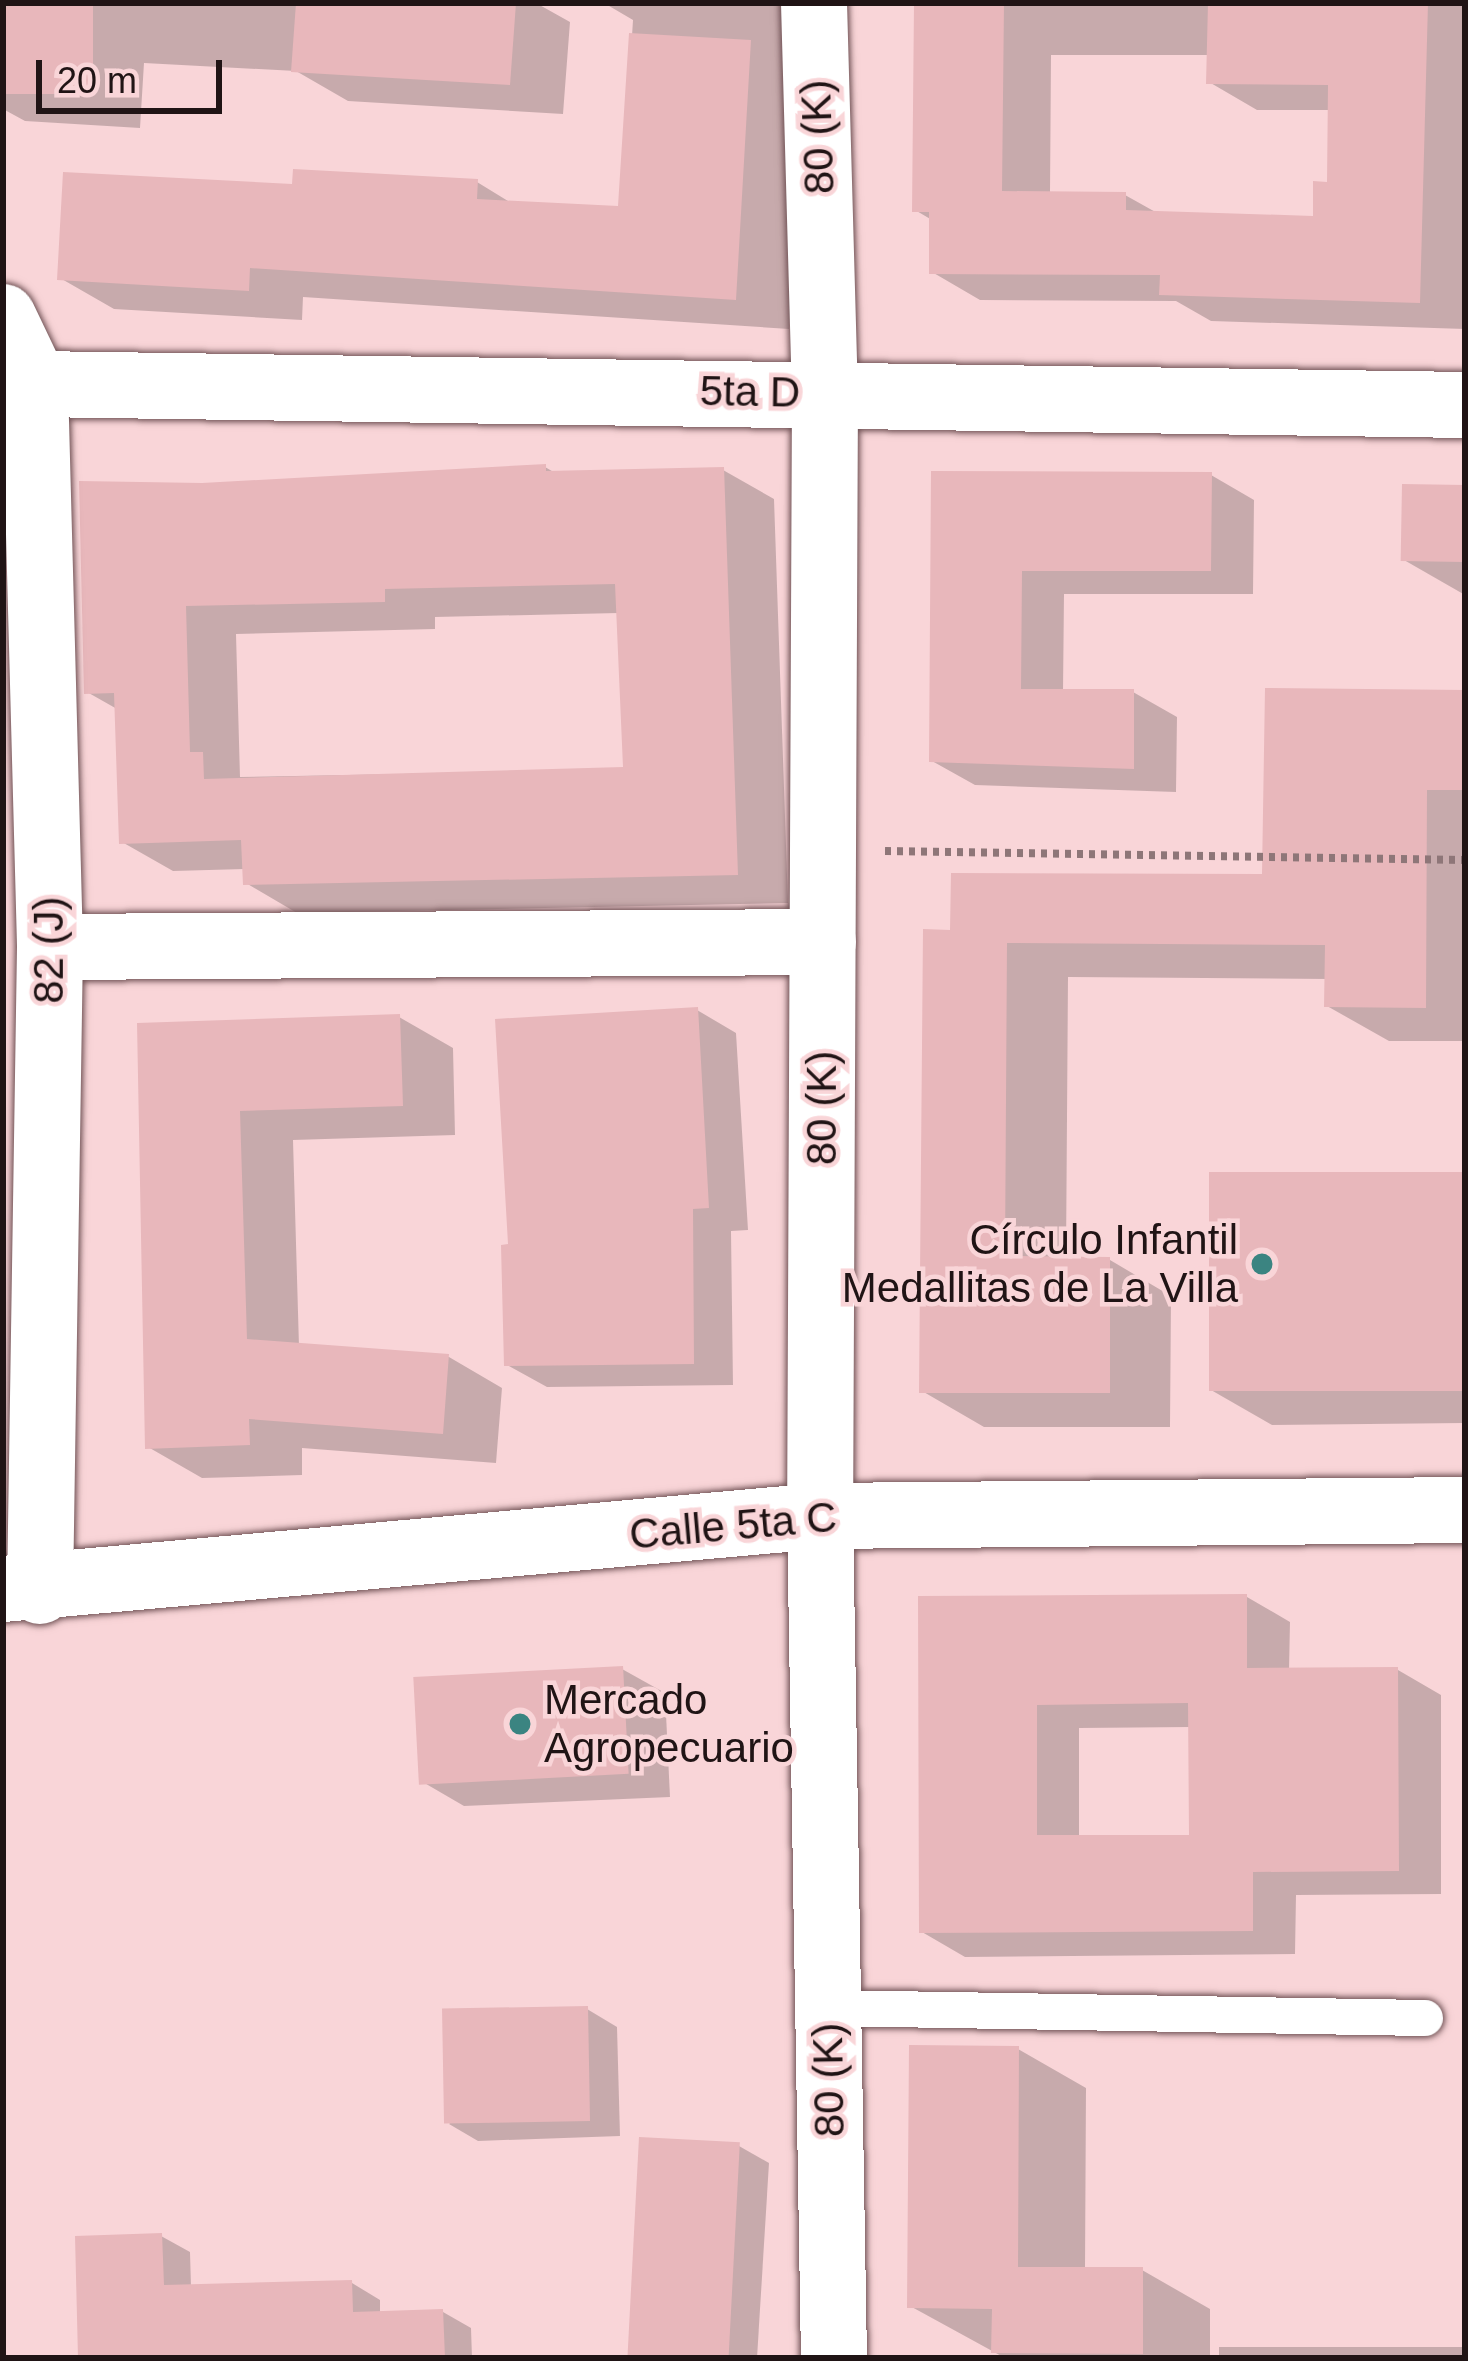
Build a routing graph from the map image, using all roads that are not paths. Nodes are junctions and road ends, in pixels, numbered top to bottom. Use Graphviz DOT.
graph roads {
  1 [pos="814,3"];
  2 [pos="3,317"];
  3 [pos="35,384"];
  4 [pos="825,392"];
  5 [pos="1465,405"];
  6 [pos="824,942"];
  7 [pos="50,947"];
  8 [pos="1465,1510"];
  9 [pos="820,1516"];
  10 [pos="22,1590"];
  11 [pos="828,2008"];
  12 [pos="1425,2018"];
  13 [pos="833,2358"];
  1 -- 4 [label="street, 80 (K)"];
  2 -- 3 [label="street, 82 (J)"];
  3 -- 4 [label="street, 5ta D"];
  3 -- 7 [label="street, 82 (J)"];
  4 -- 5 [label="street, 5ta D"];
  4 -- 6 [label="street, 80 (K)"];
  6 -- 7 [label="street"];
  6 -- 9 [label="street, 80 (K)"];
  7 -- 10 [label="street, 82 (J)"];
  8 -- 9 [label="street, Calle 5ta C"];
  9 -- 10 [label="street, Calle 5ta C"];
  9 -- 11 [label="street, 80 (K)"];
  11 -- 12 [label="lane"];
  11 -- 13 [label="street, 80 (K)"];
}
